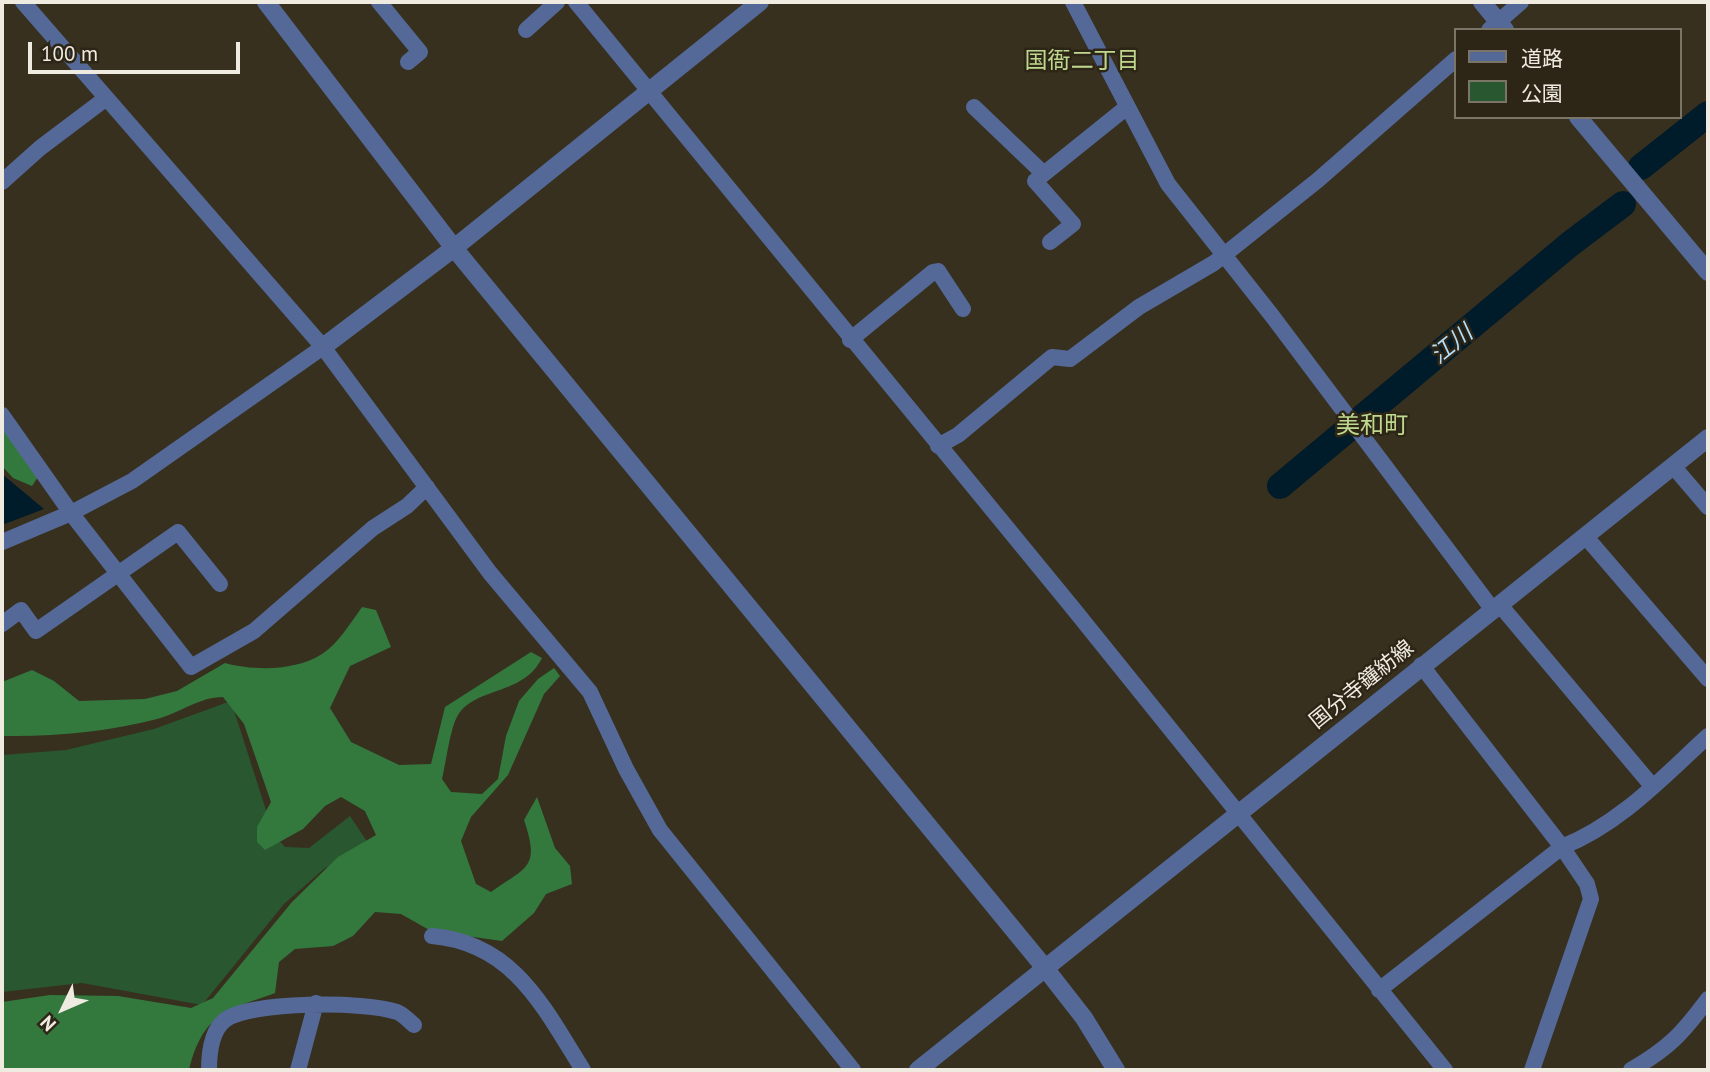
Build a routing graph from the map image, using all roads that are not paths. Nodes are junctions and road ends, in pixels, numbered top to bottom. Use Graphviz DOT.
graph roads {
  1 [pos="23,2"];
  2 [pos="266,2"];
  3 [pos="379,2"];
  4 [pos="557,2"];
  5 [pos="576,2"];
  6 [pos="760,2"];
  7 [pos="1073,2"];
  8 [pos="1482,2"];
  9 [pos="1521,2"];
  10 [pos="1497,27"];
  11 [pos="526,30"];
  12 [pos="1454,61"];
  13 [pos="408,62"];
  14 [pos="650,89"];
  15 [pos="105,99"];
  16 [pos="974,107"];
  17 [pos="1127,107"];
  18 [pos="1580,119"];
  19 [pos="4,174"];
  20 [pos="1044,174"];
  21 [pos="1050,242"];
  22 [pos="454,248"];
  23 [pos="1223,256"];
  24 [pos="1708,272"];
  25 [pos="963,309"];
  26 [pos="850,340"];
  27 [pos="323,347"];
  28 [pos="2,415"];
  29 [pos="1708,438"];
  30 [pos="938,446"];
  31 [pos="1672,466"];
  32 [pos="427,487"];
  33 [pos="1708,507"];
  34 [pos="71,513"];
  35 [pos="1586,537"];
  36 [pos="2,542"];
  37 [pos="119,571"];
  38 [pos="220,584"];
  39 [pos="1497,608"];
  40 [pos="2,624"];
  41 [pos="1421,665"];
  42 [pos="1708,679"];
  43 [pos="1708,736"];
  44 [pos="1653,787"];
  45 [pos="1238,815"];
  46 [pos="1562,848"];
  47 [pos="432,936"];
  48 [pos="1045,968"];
  49 [pos="1379,990"];
  50 [pos="1708,999"];
  51 [pos="316,1003"];
  52 [pos="414,1025"];
  53 [pos="209,1070"];
  54 [pos="298,1070"];
  55 [pos="583,1070"];
  56 [pos="853,1070"];
  57 [pos="918,1070"];
  58 [pos="1116,1070"];
  59 [pos="1445,1070"];
  60 [pos="1532,1070"];
  61 [pos="1631,1070"];
  1 -- 15 [label="street"];
  2 -- 22 [label="street"];
  3 -- 13 [label="street"];
  4 -- 11 [label="street"];
  5 -- 14 [label="street"];
  6 -- 14 [label="street"];
  7 -- 17 [label="street"];
  8 -- 10 [label="street"];
  9 -- 10 [label="street"];
  12 -- 23 [label="street"];
  14 -- 22 [label="street"];
  14 -- 26 [label="street"];
  15 -- 19 [label="street"];
  15 -- 27 [label="street"];
  16 -- 20 [label="street"];
  17 -- 20 [label="street"];
  17 -- 23 [label="street"];
  18 -- 24 [label="street"];
  20 -- 21 [label="street"];
  22 -- 27 [label="street"];
  22 -- 48 [label="street"];
  23 -- 30 [label="street"];
  23 -- 39 [label="street"];
  25 -- 26 [label="street"];
  26 -- 30 [label="street"];
  27 -- 32 [label="street"];
  27 -- 34 [label="street"];
  28 -- 34 [label="street"];
  29 -- 31 [label="street, 国分寺鐘紡線"];
  30 -- 45 [label="street"];
  31 -- 33 [label="street"];
  31 -- 35 [label="street, 国分寺鐘紡線"];
  32 -- 37 [label="street"];
  32 -- 56 [label="street"];
  34 -- 36 [label="street"];
  34 -- 37 [label="street"];
  35 -- 39 [label="street, 国分寺鐘紡線"];
  35 -- 42 [label="street"];
  37 -- 38 [label="street"];
  37 -- 40 [label="street"];
  39 -- 41 [label="street, 国分寺鐘紡線"];
  39 -- 44 [label="street"];
  41 -- 45 [label="street, 国分寺鐘紡線"];
  41 -- 46 [label="street"];
  43 -- 44 [label="street"];
  44 -- 46 [label="street"];
  45 -- 48 [label="street, 国分寺鐘紡線"];
  45 -- 49 [label="street"];
  46 -- 49 [label="street"];
  46 -- 60 [label="street"];
  47 -- 55 [label="street"];
  48 -- 57 [label="street, 国分寺鐘紡線"];
  48 -- 58 [label="street"];
  49 -- 59 [label="street"];
  50 -- 61 [label="street"];
  51 -- 52 [label="street"];
  51 -- 53 [label="street"];
  51 -- 54 [label="street"];
}
